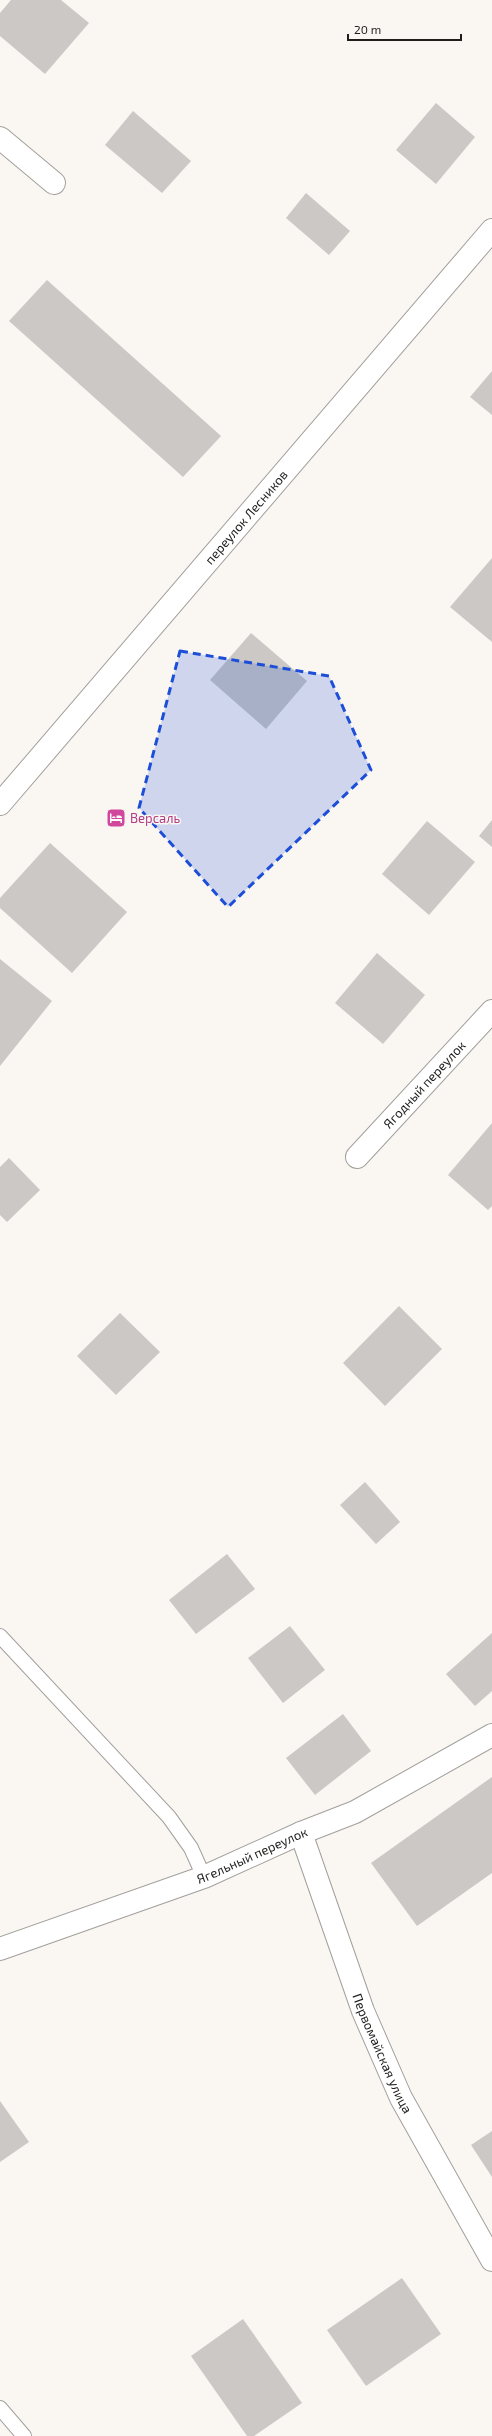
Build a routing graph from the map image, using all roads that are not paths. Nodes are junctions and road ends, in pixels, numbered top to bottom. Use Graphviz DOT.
graph roads {
  1 [pos="0,138"];
  2 [pos="54,183"];
  3 [pos="492,230"];
  4 [pos="0,804"];
  5 [pos="492,1011"];
  6 [pos="357,1157"];
  7 [pos="0,1636"];
  8 [pos="492,1735"];
  9 [pos="301,1833"];
  10 [pos="204,1877"];
  11 [pos="0,1949"];
  12 [pos="492,2260"];
  13 [pos="0,2408"];
  14 [pos="24,2436"];
  1 -- 2 [label="street"];
  3 -- 4 [label="street, переулок Лесников"];
  5 -- 6 [label="street, Ягодный переулок"];
  7 -- 10 [label="lane"];
  8 -- 9 [label="street, Ягельный переулок"];
  9 -- 10 [label="street, Ягельный переулок"];
  9 -- 12 [label="street, Первомайская улица"];
  10 -- 11 [label="street, Ягельный переулок"];
  13 -- 14 [label="lane"];
}
